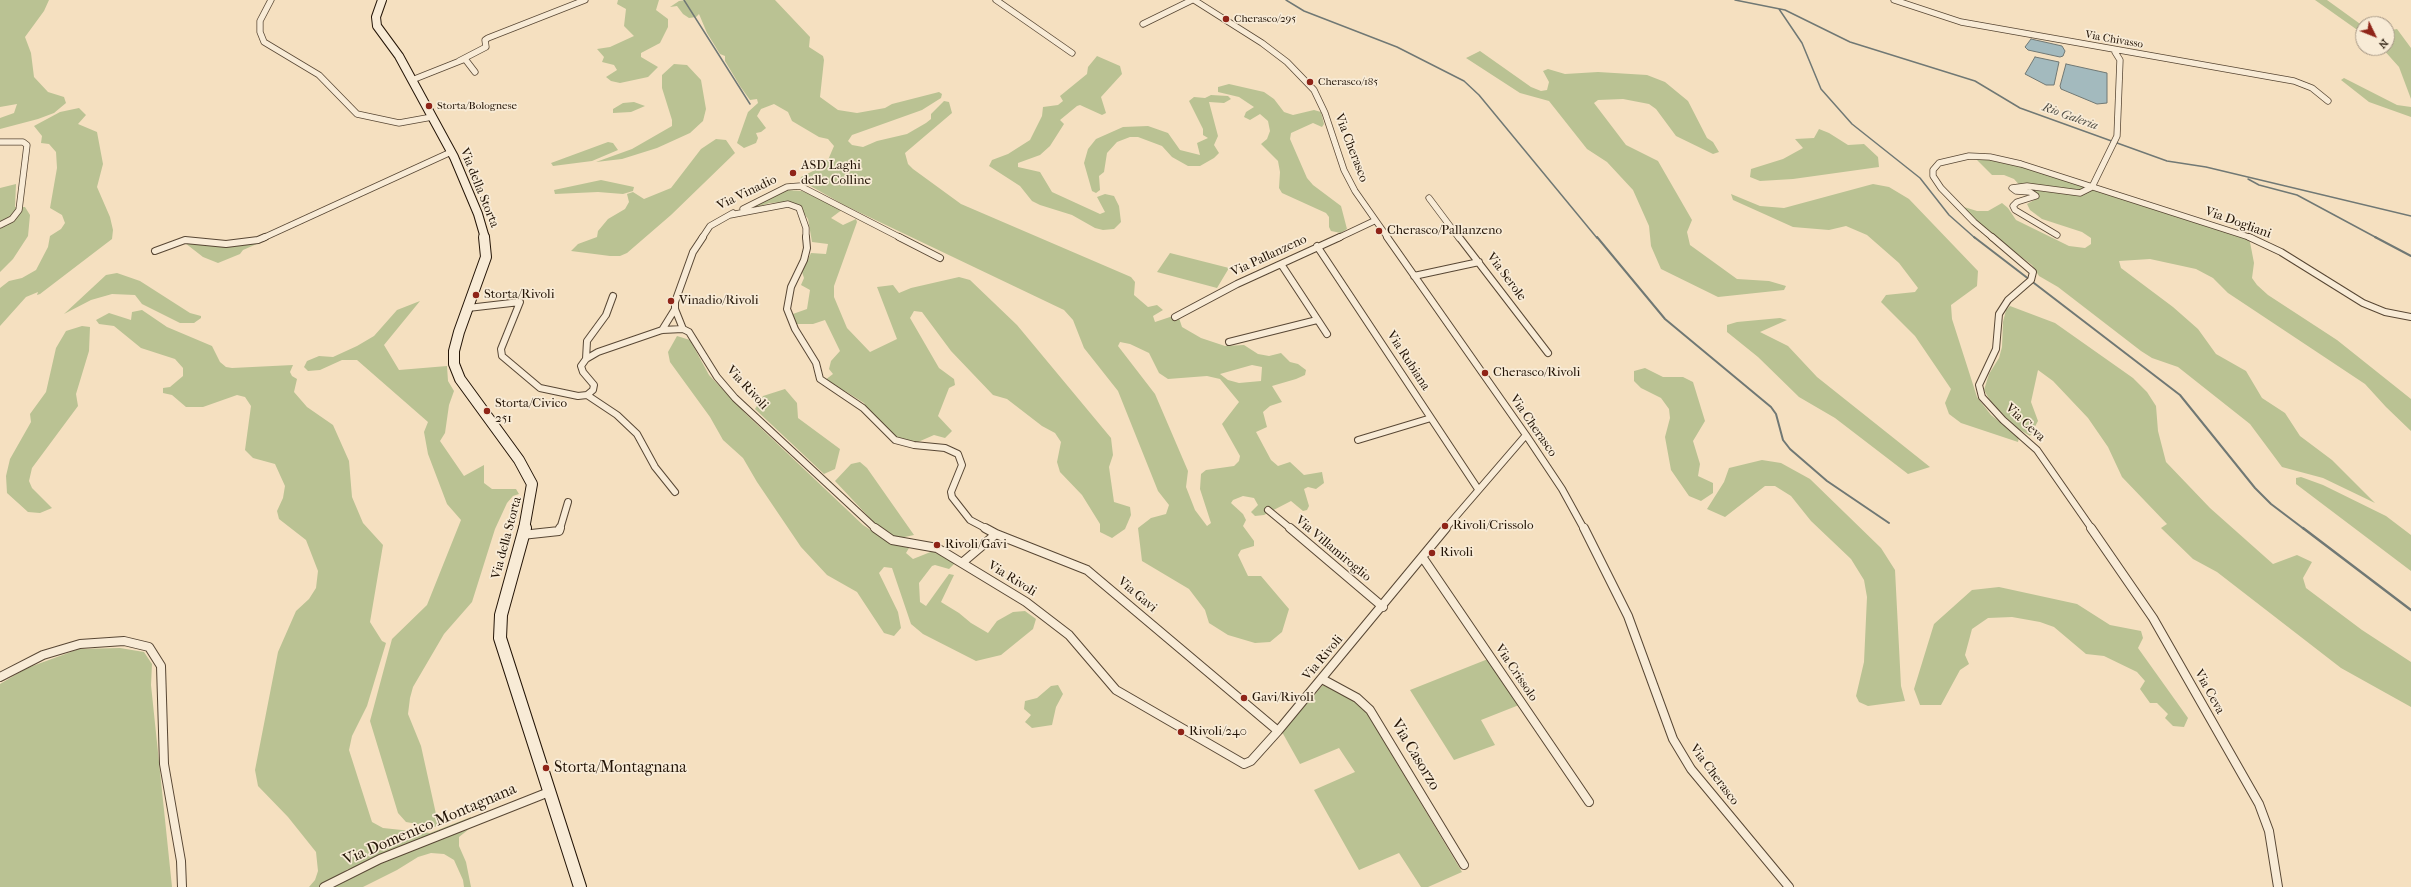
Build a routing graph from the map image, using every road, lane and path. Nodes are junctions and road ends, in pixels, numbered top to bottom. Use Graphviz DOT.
graph roads {
  1 [pos="271,0"];
  2 [pos="382,0"];
  3 [pos="585,0"];
  4 [pos="996,0"];
  5 [pos="1193,0"];
  6 [pos="1894,0"];
  7 [pos="1143,24"];
  8 [pos="2115,52"];
  9 [pos="1072,53"];
  10 [pos="459,61"];
  11 [pos="475,72"];
  12 [pos="412,80"];
  13 [pos="2328,101"];
  14 [pos="432,117"];
  15 [pos="410,122"];
  16 [pos="389,128"];
  17 [pos="0,142"];
  18 [pos="451,152"];
  19 [pos="384,182"];
  20 [pos="2092,186"];
  21 [pos="359,196"];
  22 [pos="1429,198"];
  23 [pos="730,214"];
  24 [pos="1374,221"];
  25 [pos="0,225"];
  26 [pos="2057,235"];
  27 [pos="1317,246"];
  28 [pos="155,251"];
  29 [pos="940,258"];
  30 [pos="1480,262"];
  31 [pos="1281,264"];
  32 [pos="1414,276"];
  33 [pos="613,296"];
  34 [pos="468,308"];
  35 [pos="675,309"];
  36 [pos="1175,317"];
  37 [pos="2411,317"];
  38 [pos="1317,320"];
  39 [pos="683,329"];
  40 [pos="662,330"];
  41 [pos="1327,334"];
  42 [pos="1229,342"];
  43 [pos="1548,353"];
  44 [pos="586,359"];
  45 [pos="587,396"];
  46 [pos="1431,418"];
  47 [pos="1526,435"];
  48 [pos="1358,440"];
  49 [pos="1478,489"];
  50 [pos="675,492"];
  51 [pos="568,502"];
  52 [pos="1268,510"];
  53 [pos="996,534"];
  54 [pos="522,535"];
  55 [pos="1423,558"];
  56 [pos="962,562"];
  57 [pos="1382,607"];
  58 [pos="0,677"];
  59 [pos="1322,680"];
  60 [pos="1278,731"];
  61 [pos="549,792"];
  62 [pos="1589,802"];
  63 [pos="1464,865"];
  64 [pos="182,887"];
  65 [pos="324,887"];
  66 [pos="580,887"];
  67 [pos="1788,887"];
  68 [pos="2278,887"];
  1 -- 15 [label="street"];
  2 -- 12 [label="main road, Via della Storta"];
  3 -- 10 [label="street"];
  4 -- 9 [label="street"];
  5 -- 7 [label="street"];
  5 -- 24 [label="street, Via Cherasco"];
  6 -- 8 [label="street, Via Chivasso"];
  8 -- 13 [label="street, Via Chivasso"];
  8 -- 20 [label="street"];
  10 -- 11 [label="street"];
  10 -- 12 [label="street"];
  12 -- 14 [label="main road, Via della Storta"];
  14 -- 15 [label="street"];
  14 -- 18 [label="main road, Via della Storta"];
  15 -- 16 [label="street"];
  17 -- 25 [label="street"];
  18 -- 19 [label="street"];
  18 -- 34 [label="main road, Via della Storta"];
  19 -- 21 [label="street"];
  19 -- 28 [label="street"];
  20 -- 26 [label="street"];
  20 -- 37 [label="street, Via Dogliani"];
  20 -- 68 [label="street, Via Ceva"];
  22 -- 30 [label="street, Via Serole"];
  23 -- 29 [label="street, Via Vinadio"];
  23 -- 35 [label="street, Via Vinadio"];
  23 -- 53 [label="street, Via Gavi"];
  24 -- 27 [label="street, Via Pallanzeno"];
  24 -- 32 [label="street, Via Cherasco"];
  27 -- 31 [label="street, Via Pallanzeno"];
  27 -- 46 [label="street, Via Rubiana"];
  30 -- 32 [label="street"];
  30 -- 43 [label="street, Via Serole"];
  31 -- 36 [label="street, Via Pallanzeno"];
  31 -- 38 [label="street"];
  32 -- 47 [label="street, Via Cherasco"];
  33 -- 44 [label="street"];
  34 -- 45 [label="street"];
  34 -- 54 [label="main road, Via della Storta"];
  35 -- 39 [label="street"];
  35 -- 40 [label="street"];
  38 -- 41 [label="street"];
  38 -- 42 [label="street"];
  39 -- 40 [label="street"];
  39 -- 56 [label="street, Via Rivoli"];
  40 -- 44 [label="street"];
  44 -- 45 [label="street"];
  45 -- 50 [label="street"];
  46 -- 48 [label="street"];
  46 -- 49 [label="street, Via Rubiana"];
  47 -- 49 [label="street, Via Rivoli"];
  47 -- 67 [label="street, Via Cherasco"];
  49 -- 55 [label="street, Via Rivoli"];
  51 -- 54 [label="street"];
  52 -- 57 [label="street, Via Villamiroglio"];
  53 -- 56 [label="street"];
  53 -- 60 [label="street, Via Gavi"];
  54 -- 61 [label="main road, Via della Storta"];
  55 -- 57 [label="street, Via Rivoli"];
  55 -- 62 [label="street, Via Crissolo"];
  56 -- 60 [label="street, Via Rivoli"];
  57 -- 59 [label="street, Via Rivoli"];
  58 -- 64 [label="street"];
  59 -- 60 [label="street, Via Rivoli"];
  59 -- 63 [label="street, Via Casorzo"];
  61 -- 65 [label="street, Via Domenico Montagnana"];
  61 -- 66 [label="main road, Via della Storta"];
}
